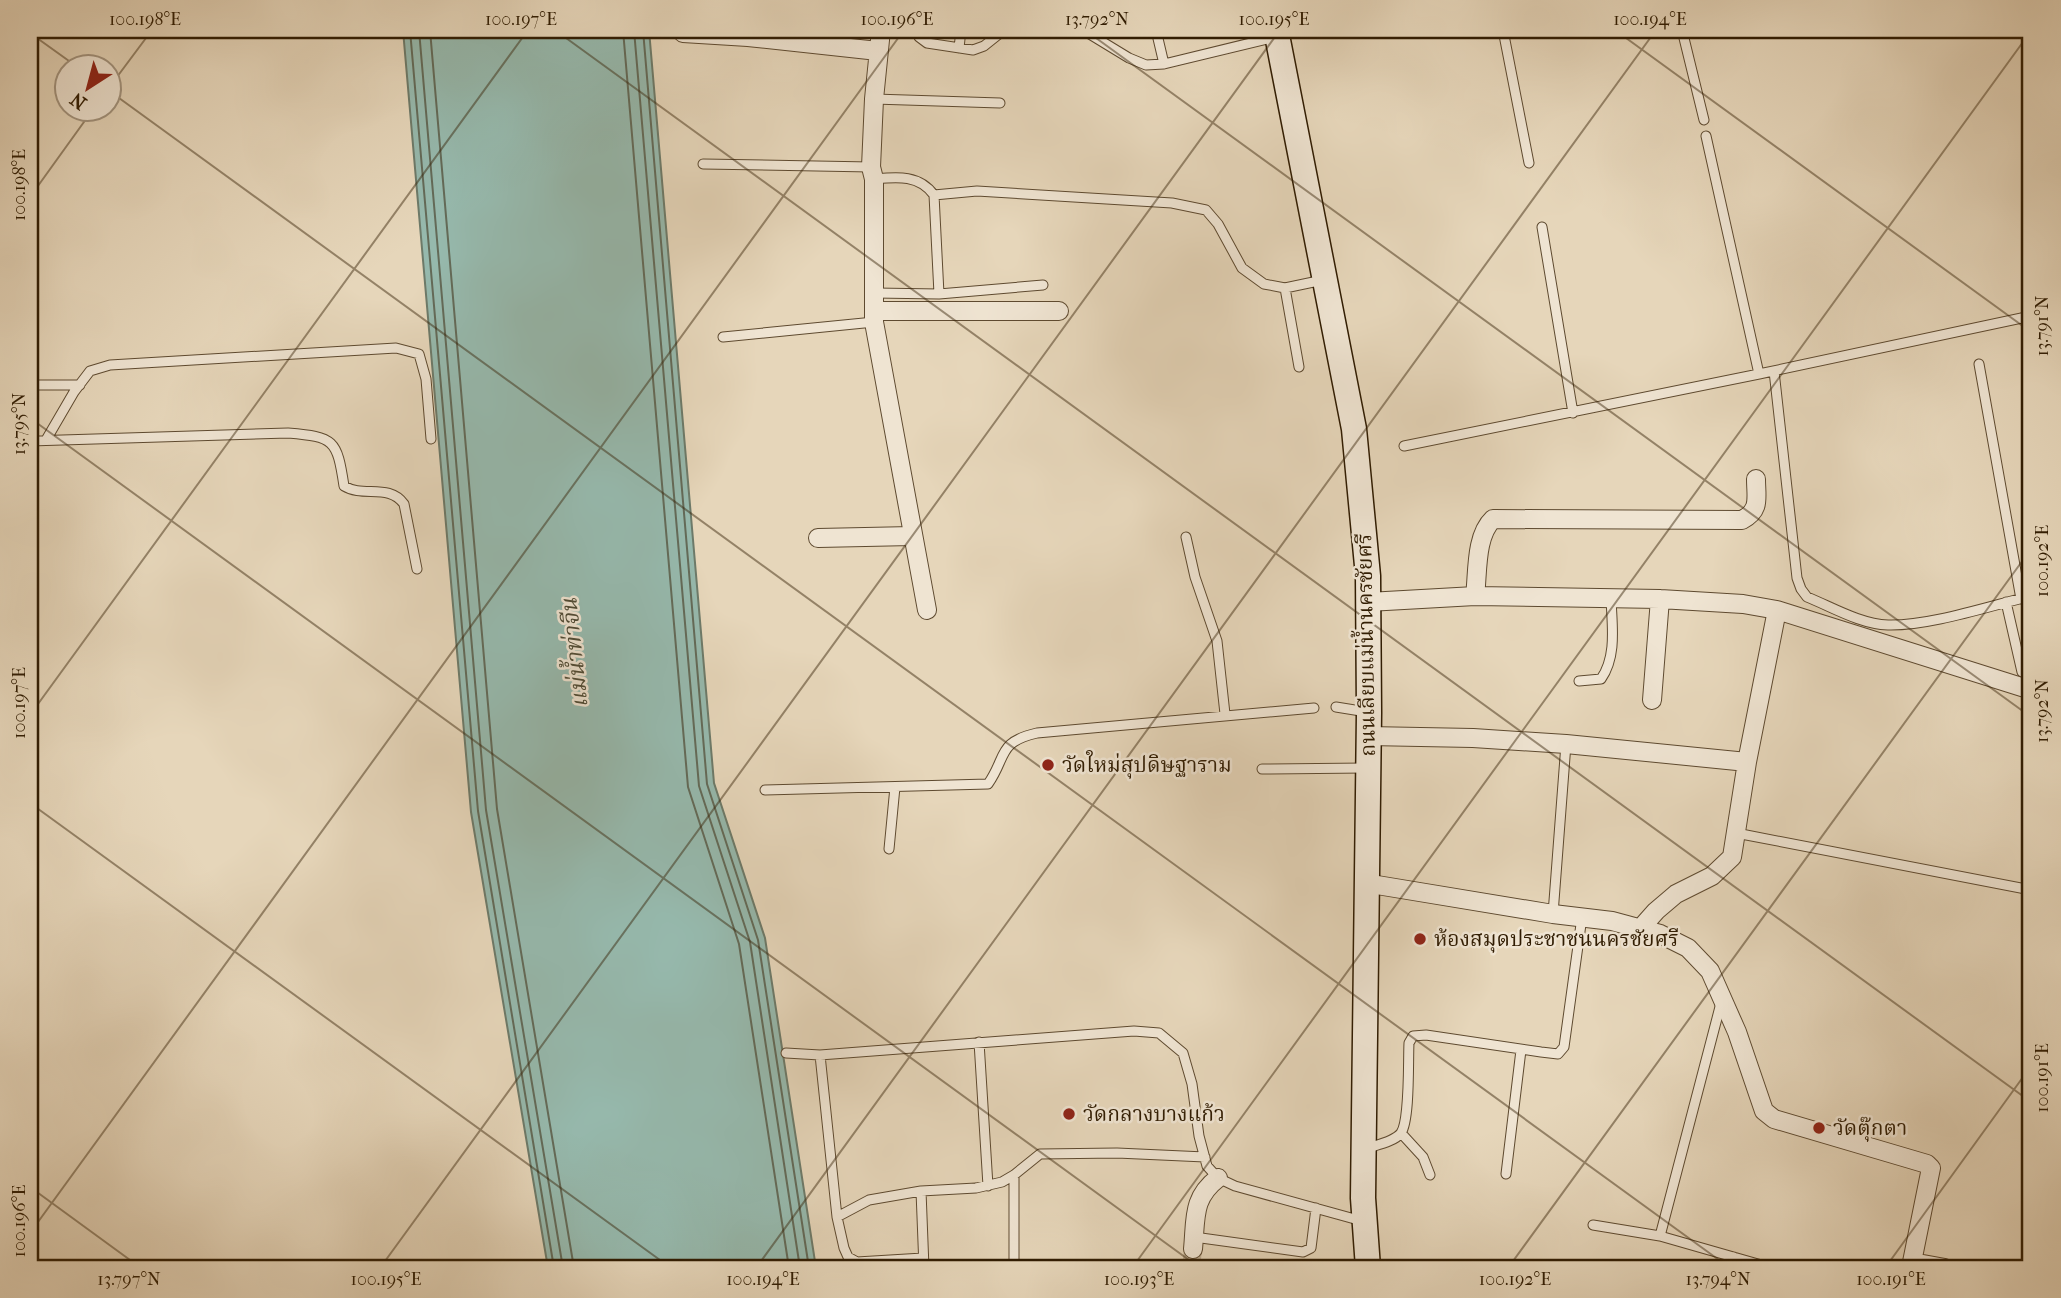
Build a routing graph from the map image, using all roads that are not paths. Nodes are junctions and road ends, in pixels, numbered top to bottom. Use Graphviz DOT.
graph roads {
  1 [pos="881,30"];
  2 [pos="916,30"];
  3 [pos="961,30"];
  4 [pos="1003,30"];
  5 [pos="1083,30"];
  6 [pos="1156,30"];
  7 [pos="1304,30"];
  8 [pos="1503,30"];
  9 [pos="1682,30"];
  10 [pos="1277,32"];
  11 [pos="683,33"];
  12 [pos="960,48"];
  13 [pos="878,51"];
  14 [pos="1164,64"];
  15 [pos="874,99"];
  16 [pos="1000,103"];
  17 [pos="1704,120"];
  18 [pos="1706,136"];
  19 [pos="1529,163"];
  20 [pos="703,164"];
  21 [pos="873,173"];
  22 [pos="934,195"];
  23 [pos="1542,227"];
  24 [pos="1325,279"];
  25 [pos="1044,285"];
  26 [pos="1285,288"];
  27 [pos="939,294"];
  28 [pos="874,309"];
  29 [pos="1059,311"];
  30 [pos="2031,316"];
  31 [pos="723,337"];
  32 [pos="1979,364"];
  33 [pos="1299,367"];
  34 [pos="1774,371"];
  35 [pos="1759,374"];
  36 [pos="30,385"];
  37 [pos="80,385"];
  38 [pos="1573,413"];
  39 [pos="432,439"];
  40 [pos="46,440"];
  41 [pos="30,441"];
  42 [pos="1405,446"];
  43 [pos="1756,479"];
  44 [pos="912,536"];
  45 [pos="1186,537"];
  46 [pos="817,538"];
  47 [pos="416,569"];
  48 [pos="1475,596"];
  49 [pos="1611,598"];
  50 [pos="2026,598"];
  51 [pos="1660,599"];
  52 [pos="2006,602"];
  53 [pos="1368,603"];
  54 [pos="927,610"];
  55 [pos="1777,610"];
  56 [pos="2022,672"];
  57 [pos="1579,681"];
  58 [pos="2031,690"];
  59 [pos="1651,700"];
  60 [pos="1314,708"];
  61 [pos="1336,708"];
  62 [pos="1225,715"];
  63 [pos="1368,724"];
  64 [pos="1566,744"];
  65 [pos="1747,762"];
  66 [pos="1367,768"];
  67 [pos="1262,769"];
  68 [pos="895,787"];
  69 [pos="765,790"];
  70 [pos="1736,834"];
  71 [pos="889,849"];
  72 [pos="1366,883"];
  73 [pos="2031,890"];
  74 [pos="1553,914"];
  75 [pos="1582,917"];
  76 [pos="1640,929"];
  77 [pos="1722,998"];
  78 [pos="979,1042"];
  79 [pos="1521,1050"];
  80 [pos="786,1053"];
  81 [pos="820,1055"];
  82 [pos="1401,1132"];
  83 [pos="1363,1149"];
  84 [pos="1205,1157"];
  85 [pos="1506,1174"];
  86 [pos="1014,1175"];
  87 [pos="1430,1175"];
  88 [pos="1218,1178"];
  89 [pos="988,1186"];
  90 [pos="921,1191"];
  91 [pos="1316,1208"];
  92 [pos="837,1217"];
  93 [pos="1364,1221"];
  94 [pos="1593,1225"];
  95 [pos="1660,1236"];
  96 [pos="1194,1243"];
  97 [pos="1734,1257"];
  98 [pos="923,1258"];
  99 [pos="2031,1260"];
  100 [pos="1911,1265"];
  101 [pos="924,1268"];
  102 [pos="1014,1268"];
  103 [pos="1368,1268"];
  104 [pos="1731,1268"];
  105 [pos="1772,1268"];
  106 [pos="1945,1268"];
  107 [pos="2028,1268"];
  1 -- 13 [label="street"];
  2 -- 12 [label="lane"];
  3 -- 12 [label="lane"];
  4 -- 12 [label="lane"];
  5 -- 14 [label="lane"];
  6 -- 14 [label="lane"];
  7 -- 10 [label="lane"];
  8 -- 19 [label="lane"];
  9 -- 17 [label="lane"];
  10 -- 14 [label="lane"];
  10 -- 24 [label="main road, ถนนเลียบแม่น้ำนครชัยศรี"];
  11 -- 13 [label="street"];
  13 -- 15 [label="street"];
  15 -- 16 [label="lane"];
  15 -- 21 [label="street"];
  18 -- 35 [label="lane"];
  20 -- 21 [label="lane"];
  21 -- 22 [label="lane"];
  21 -- 28 [label="street"];
  22 -- 26 [label="lane"];
  22 -- 27 [label="lane"];
  23 -- 38 [label="lane"];
  24 -- 26 [label="lane"];
  24 -- 53 [label="main road, ถนนเลียบแม่น้ำนครชัยศรี"];
  25 -- 27 [label="lane"];
  26 -- 33 [label="lane"];
  27 -- 28 [label="lane"];
  28 -- 29 [label="street"];
  28 -- 31 [label="lane"];
  28 -- 44 [label="street"];
  30 -- 34 [label="lane"];
  32 -- 50 [label="lane"];
  34 -- 35 [label="lane"];
  34 -- 52 [label="lane"];
  35 -- 38 [label="lane"];
  36 -- 37 [label="lane"];
  37 -- 39 [label="lane"];
  37 -- 40 [label="lane"];
  38 -- 42 [label="lane"];
  40 -- 41 [label="lane"];
  40 -- 47 [label="lane"];
  43 -- 48 [label="street"];
  44 -- 46 [label="street"];
  44 -- 54 [label="street"];
  45 -- 62 [label="lane"];
  48 -- 49 [label="street"];
  48 -- 53 [label="street"];
  49 -- 51 [label="street"];
  49 -- 57 [label="lane"];
  50 -- 52 [label="lane"];
  51 -- 55 [label="street"];
  51 -- 59 [label="street"];
  52 -- 56 [label="lane"];
  53 -- 63 [label="main road, ถนนเลียบแม่น้ำนครชัยศรี"];
  55 -- 58 [label="street"];
  55 -- 65 [label="street"];
  60 -- 62 [label="lane"];
  61 -- 63 [label="lane"];
  62 -- 68 [label="lane"];
  63 -- 64 [label="street"];
  63 -- 66 [label="main road, ถนนเลียบแม่น้ำนครชัยศรี"];
  64 -- 65 [label="street"];
  64 -- 74 [label="lane"];
  65 -- 70 [label="street"];
  66 -- 67 [label="lane"];
  66 -- 72 [label="main road, ถนนเลียบแม่น้ำนครชัยศรี"];
  68 -- 69 [label="lane"];
  68 -- 71 [label="lane"];
  70 -- 73 [label="lane"];
  70 -- 76 [label="street"];
  72 -- 74 [label="street"];
  72 -- 83 [label="main road, ถนนเลียบแม่น้ำนครชัยศรี"];
  74 -- 75 [label="street"];
  75 -- 76 [label="street"];
  75 -- 79 [label="lane"];
  76 -- 77 [label="street"];
  77 -- 95 [label="lane"];
  77 -- 100 [label="street"];
  78 -- 81 [label="lane"];
  78 -- 84 [label="lane"];
  78 -- 89 [label="lane"];
  79 -- 82 [label="lane"];
  79 -- 85 [label="lane"];
  80 -- 81 [label="lane"];
  81 -- 92 [label="lane"];
  82 -- 83 [label="lane"];
  82 -- 87 [label="lane"];
  83 -- 93 [label="main road, ถนนเลียบแม่น้ำนครชัยศรี"];
  84 -- 86 [label="lane"];
  84 -- 88 [label="lane"];
  86 -- 89 [label="lane"];
  86 -- 102 [label="lane"];
  88 -- 91 [label="lane"];
  88 -- 96 [label="street"];
  89 -- 90 [label="lane"];
  90 -- 92 [label="lane"];
  90 -- 98 [label="lane"];
  91 -- 93 [label="lane"];
  91 -- 96 [label="lane"];
  92 -- 98 [label="lane"];
  93 -- 103 [label="main road, ถนนเลียบแม่น้ำนครชัยศรี"];
  94 -- 95 [label="lane"];
  95 -- 97 [label="lane"];
  97 -- 104 [label="lane"];
  97 -- 105 [label="lane"];
  98 -- 101 [label="lane"];
  99 -- 107 [label="lane"];
  100 -- 106 [label="street"];
}
